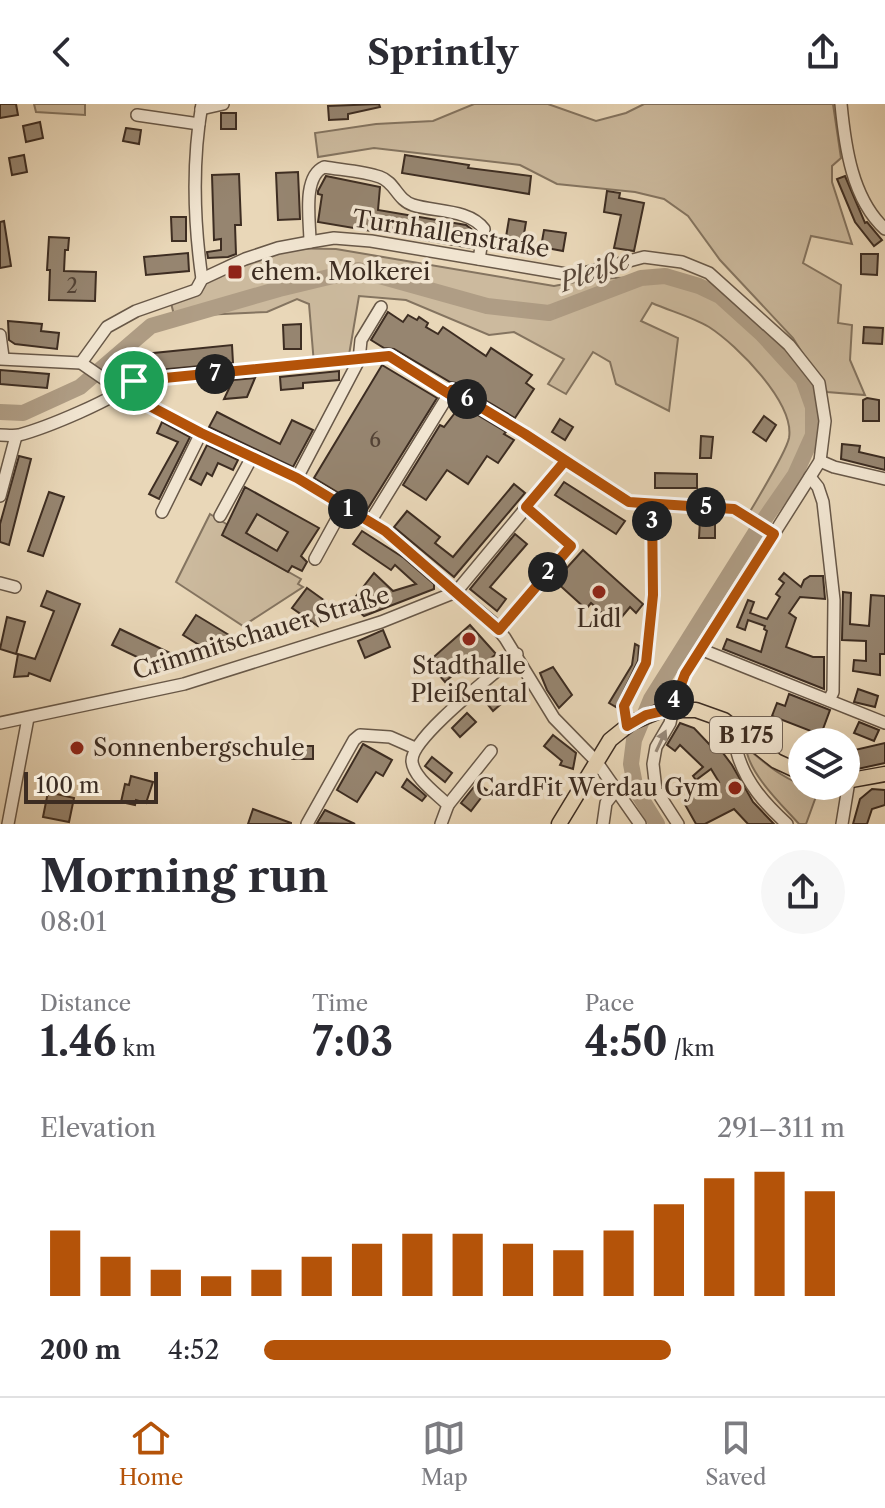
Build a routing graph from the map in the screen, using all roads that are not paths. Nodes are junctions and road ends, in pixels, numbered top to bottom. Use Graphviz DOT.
graph roads {
  1 [pos="223,104"];
  2 [pos="841,104"];
  3 [pos="202,106"];
  4 [pos="137,115"];
  5 [pos="199,124"];
  6 [pos="885,229"];
  7 [pos="310,242"];
  8 [pos="479,259"];
  9 [pos="202,279"];
  10 [pos="381,307"];
  11 [pos="0,335"];
  12 [pos="2,358"];
  13 [pos="365,359"];
  14 [pos="84,366"];
  15 [pos="123,392"];
  16 [pos="449,394"];
  17 [pos="201,433"];
  18 [pos="0,435"];
  19 [pos="16,436"];
  20 [pos="252,457"];
  21 [pos="565,461"];
  22 [pos="820,461"];
  23 [pos="810,477"];
  24 [pos="297,478"];
  25 [pos="885,479"];
  26 [pos="0,496"];
  27 [pos="652,504"];
  28 [pos="344,506"];
  29 [pos="526,507"];
  30 [pos="162,512"];
  31 [pos="220,516"];
  32 [pos="370,522"];
  33 [pos="770,532"];
  34 [pos="315,559"];
  35 [pos="0,583"];
  36 [pos="15,587"];
  37 [pos="456,592"];
  38 [pos="499,630"];
  39 [pos="700,649"];
  40 [pos="517,654"];
  41 [pos="829,700"];
  42 [pos="667,709"];
  43 [pos="28,718"];
  44 [pos="0,723"];
  45 [pos="885,723"];
  46 [pos="629,724"];
  47 [pos="415,748"];
  48 [pos="491,751"];
  49 [pos="737,752"];
  50 [pos="596,761"];
  51 [pos="788,767"];
  52 [pos="885,774"];
  53 [pos="860,779"];
  54 [pos="617,789"];
  55 [pos="845,800"];
  56 [pos="448,805"];
  57 [pos="8,824"];
  58 [pos="307,824"];
  59 [pos="441,824"];
  60 [pos="559,824"];
  61 [pos="603,824"];
  62 [pos="640,824"];
  63 [pos="678,824"];
  64 [pos="787,824"];
  65 [pos="842,824"];
  1 -- 3 [label="street"];
  2 -- 6 [label="street"];
  3 -- 5 [label="street"];
  4 -- 5 [label="street"];
  5 -- 9 [label="street"];
  7 -- 8 [label="street, Turnhallenstraße"];
  7 -- 8 [label="street"];
  7 -- 9 [label="street, Turnhallenstraße"];
  8 -- 22 [label="street, Turnhallenstraße"];
  9 -- 14 [label="street, Turnhallenstraße"];
  10 -- 13 [label="street"];
  11 -- 12 [label="street"];
  12 -- 14 [label="street"];
  13 -- 15 [label="street"];
  13 -- 16 [label="street"];
  13 -- 24 [label="street"];
  14 -- 15 [label="street"];
  15 -- 17 [label="street"];
  15 -- 19 [label="street"];
  16 -- 21 [label="street"];
  16 -- 32 [label="street"];
  17 -- 20 [label="street"];
  17 -- 30 [label="street"];
  18 -- 19 [label="street"];
  19 -- 26 [label="street"];
  20 -- 24 [label="street"];
  20 -- 31 [label="street"];
  21 -- 27 [label="street"];
  21 -- 29 [label="street"];
  22 -- 23 [label="street, Turnhallenstraße"];
  22 -- 25 [label="street"];
  23 -- 33 [label="street, Turnhallenstraße"];
  23 -- 41 [label="street"];
  24 -- 28 [label="street"];
  27 -- 33 [label="street"];
  27 -- 46 [label="street"];
  28 -- 32 [label="street"];
  28 -- 34 [label="street"];
  29 -- 37 [label="street"];
  29 -- 38 [label="street"];
  32 -- 37 [label="street"];
  33 -- 39 [label="street, Turnhallenstraße"];
  35 -- 36 [label="street"];
  37 -- 38 [label="street"];
  37 -- 43 [label="street, Crimmitschauer Straße"];
  38 -- 40 [label="street"];
  39 -- 41 [label="street"];
  39 -- 42 [label="street, Turnhallenstraße"];
  40 -- 47 [label="street"];
  40 -- 50 [label="street"];
  41 -- 45 [label="street"];
  42 -- 46 [label="main road"];
  42 -- 51 [label="main road, B 175"];
  63 -- 42 [label="street, Turnhallenstraße, one-way"];
  43 -- 44 [label="street, Crimmitschauer Straße"];
  43 -- 57 [label="street"];
  46 -- 50 [label="main road"];
  47 -- 56 [label="street"];
  47 -- 58 [label="street"];
  48 -- 56 [label="street"];
  49 -- 64 [label="street"];
  50 -- 54 [label="street"];
  50 -- 60 [label="main road"];
  52 -- 53 [label="main road"];
  54 -- 61 [label="street"];
  54 -- 62 [label="street"];
  55 -- 65 [label="street"];
  56 -- 59 [label="street"];
}
